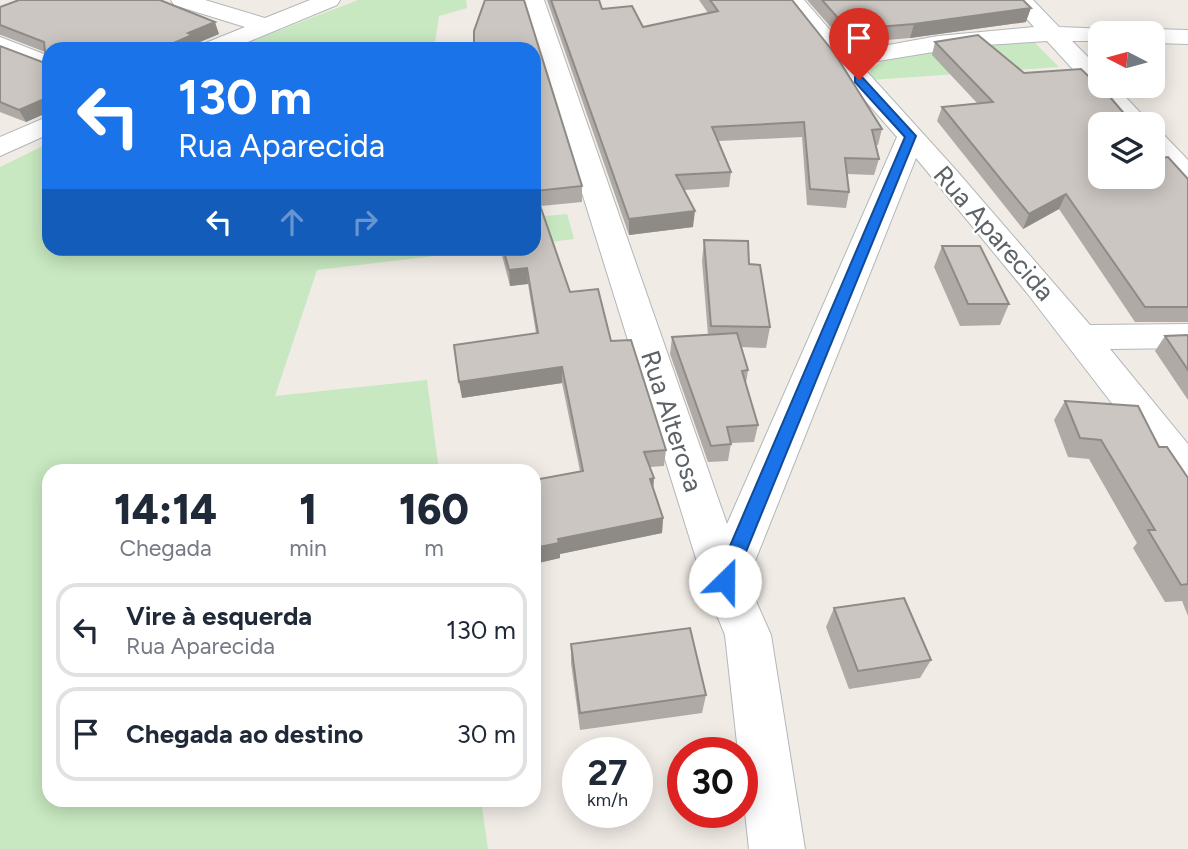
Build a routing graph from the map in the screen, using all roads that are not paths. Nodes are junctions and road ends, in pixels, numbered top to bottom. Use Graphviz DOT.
graph roads {
  1 [pos="181,0"];
  2 [pos="329,0"];
  3 [pos="533,0"];
  4 [pos="793,0"];
  5 [pos="1021,0"];
  6 [pos="266,26"];
  7 [pos="1050,32"];
  8 [pos="1088,33"];
  9 [pos="1166,36"];
  10 [pos="1188,37"];
  11 [pos="228,42"];
  12 [pos="0,44"];
  13 [pos="841,61"];
  14 [pos="42,62"];
  15 [pos="1088,71"];
  16 [pos="1113,98"];
  17 [pos="1127,112"];
  18 [pos="42,127"];
  19 [pos="911,136"];
  20 [pos="0,148"];
  21 [pos="1165,152"];
  22 [pos="1188,176"];
  23 [pos="1188,336"];
  24 [pos="1083,337"];
  25 [pos="1188,473"];
  26 [pos="725,581"];
  27 [pos="777,849"];
  1 -- 6 [label="street"];
  2 -- 6 [label="street"];
  3 -- 26 [label="street, Rua Alterosa"];
  4 -- 13 [label="street, Rua Aparecida"];
  5 -- 7 [label="street"];
  6 -- 11 [label="street"];
  7 -- 8 [label="street"];
  7 -- 13 [label="street"];
  7 -- 15 [label="street"];
  9 -- 10 [label="street"];
  12 -- 14 [label="street"];
  13 -- 19 [label="street, Rua Aparecida"];
  16 -- 17 [label="street"];
  18 -- 20 [label="street"];
  19 -- 24 [label="street, Rua Aparecida"];
  19 -- 26 [label="street"];
  21 -- 22 [label="street"];
  23 -- 24 [label="street"];
  24 -- 25 [label="street, Rua Aparecida"];
  26 -- 27 [label="street, Rua Alterosa"];
}
